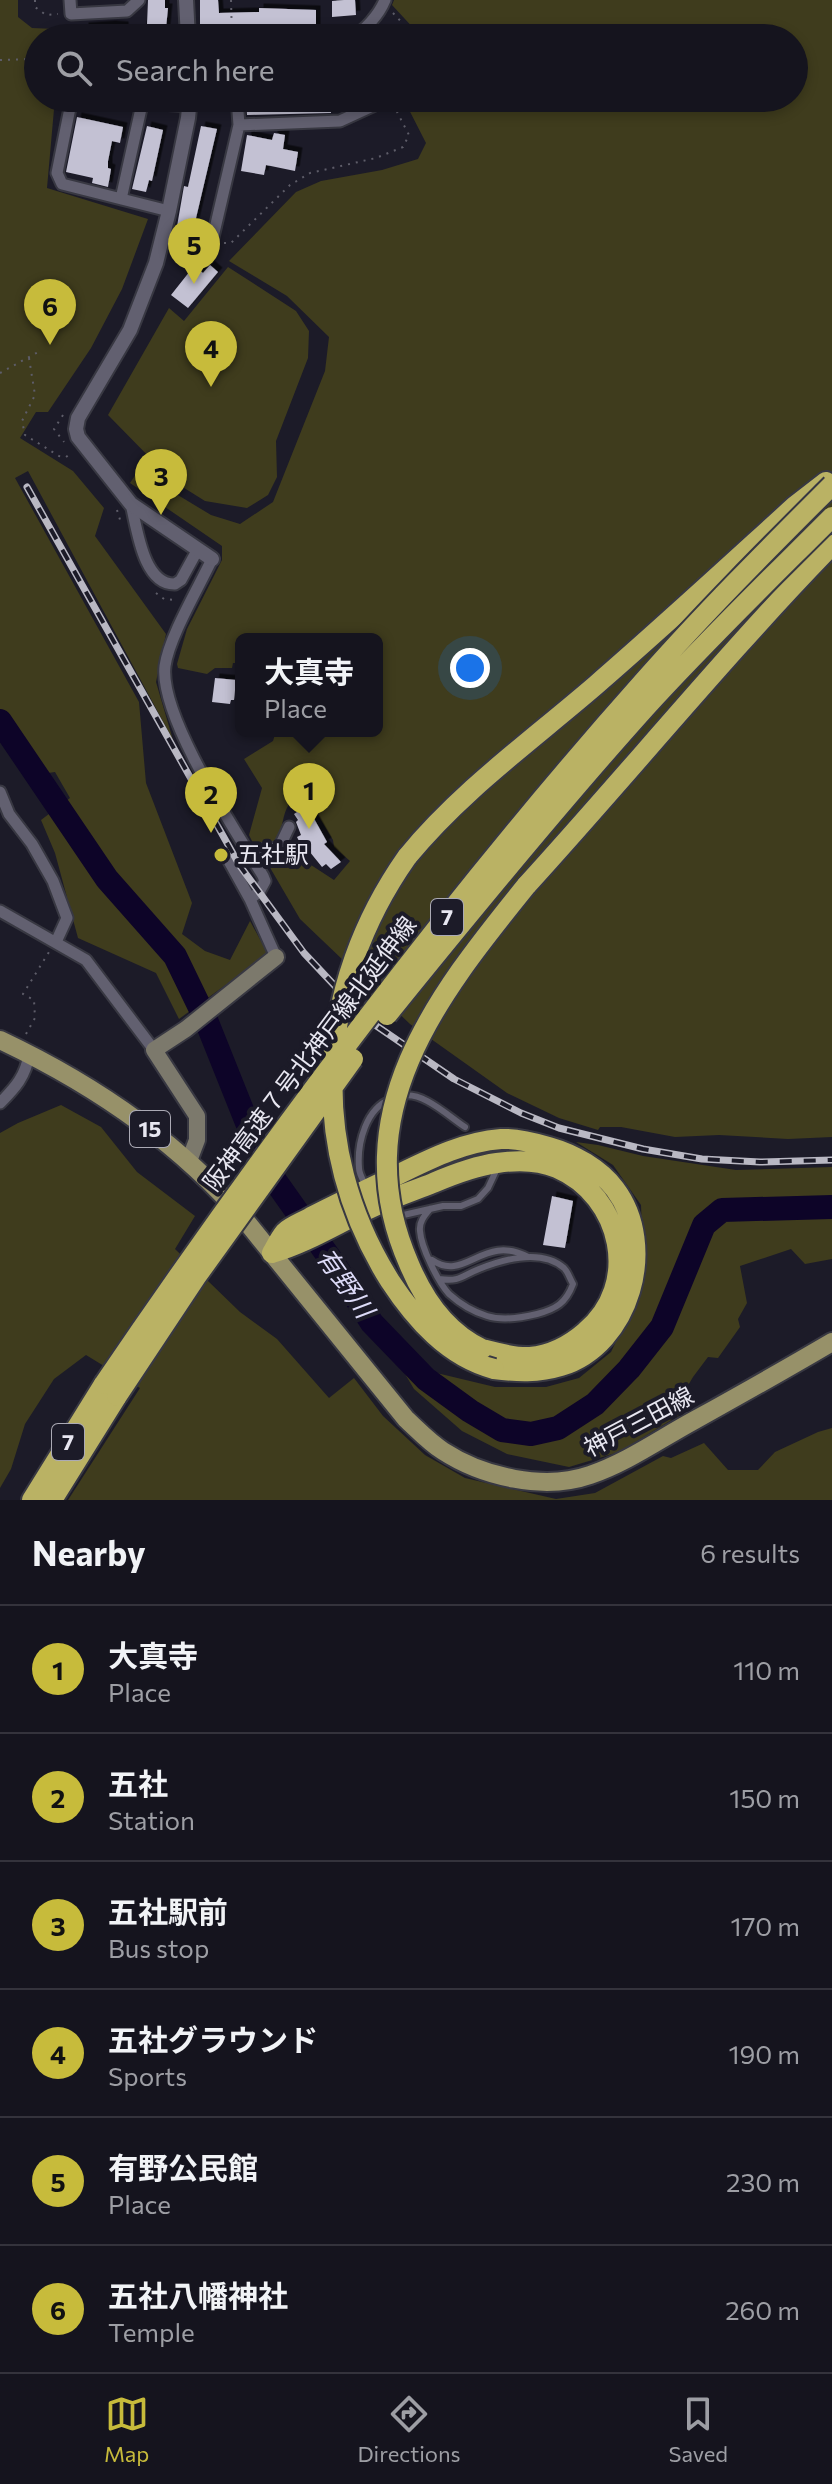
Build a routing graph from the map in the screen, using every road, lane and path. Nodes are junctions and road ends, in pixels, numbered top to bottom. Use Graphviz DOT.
graph roads {
  1 [pos="35,0"];
  2 [pos="70,0"];
  3 [pos="139,0"];
  4 [pos="186,0"];
  5 [pos="231,0"];
  6 [pos="384,2"];
  7 [pos="71,14"];
  8 [pos="71,24"];
  9 [pos="187,24"];
  10 [pos="232,24"];
  11 [pos="368,24"];
  12 [pos="404,24"];
  13 [pos="24,59"];
  14 [pos="0,60"];
  15 [pos="69,112"];
  16 [pos="140,112"];
  17 [pos="188,112"];
  18 [pos="238,112"];
  19 [pos="363,112"];
  20 [pos="398,112"];
  21 [pos="239,125"];
  22 [pos="121,199"];
  23 [pos="169,211"];
  24 [pos="164,237"];
  25 [pos="210,247"];
  26 [pos="40,351"];
  27 [pos="29,358"];
  28 [pos="0,373"];
  29 [pos="72,453"];
  30 [pos="832,477"];
  31 [pos="832,485"];
  32 [pos="131,504"];
  33 [pos="832,517"];
  34 [pos="832,545"];
  35 [pos="198,549"];
  36 [pos="212,559"];
  37 [pos="0,792"];
  38 [pos="5,818"];
  39 [pos="289,827"];
  40 [pos="247,851"];
  41 [pos="229,861"];
  42 [pos="250,899"];
  43 [pos="0,911"];
  44 [pos="56,942"];
  45 [pos="276,957"];
  46 [pos="15,1047"];
  47 [pos="154,1050"];
  48 [pos="0,1103"];
  49 [pos="465,1127"];
  50 [pos="189,1161"];
  51 [pos="495,1173"];
  52 [pos="370,1198"];
  53 [pos="430,1209"];
  54 [pos="272,1253"];
  55 [pos="429,1257"];
  56 [pos="528,1257"];
  57 [pos="626,1277"];
  58 [pos="439,1279"];
  59 [pos="832,1342"];
  60 [pos="111,1390"];
  61 [pos="32,1500"];
  62 [pos="52,1500"];
  1 -- 7 [label="path"];
  2 -- 7 [label="street"];
  3 -- 7 [label="street"];
  4 -- 9 [label="street"];
  5 -- 10 [label="path"];
  6 -- 11 [label="street"];
  6 -- 12 [label="path"];
  7 -- 8 [label="path"];
  13 -- 14 [label="path"];
  15 -- 22 [label="street"];
  16 -- 22 [label="street"];
  17 -- 23 [label="street"];
  18 -- 21 [label="street"];
  19 -- 21 [label="street"];
  20 -- 25 [label="path"];
  21 -- 25 [label="street"];
  22 -- 23 [label="street"];
  23 -- 24 [label="street"];
  24 -- 25 [label="path"];
  24 -- 32 [label="street"];
  26 -- 27 [label="path"];
  27 -- 28 [label="path"];
  27 -- 29 [label="path"];
  30 -- 57 [label="highway, bridge"];
  31 -- 60 [label="highway, 阪神高速７号北神戸線北延伸線 / 7, bridge"];
  32 -- 35 [label="street"];
  32 -- 35 [label="street"];
  33 -- 60 [label="highway, 阪神高速７号北神戸線北延伸線 / 7, bridge"];
  34 -- 57 [label="highway, bridge"];
  35 -- 36 [label="street"];
  36 -- 40 [label="street"];
  37 -- 38 [label="street"];
  38 -- 44 [label="street"];
  39 -- 40 [label="street"];
  40 -- 42 [label="street"];
  41 -- 42 [label="street"];
  42 -- 45 [label="street"];
  43 -- 44 [label="street"];
  44 -- 46 [label="path"];
  44 -- 47 [label="street"];
  45 -- 47 [label="main road"];
  46 -- 48 [label="street"];
  46 -- 50 [label="main road, 神戸三田線 / 15"];
  47 -- 50 [label="main road"];
  49 -- 52 [label="lane"];
  50 -- 54 [label="main road, 神戸三田線 / 15"];
  51 -- 53 [label="lane"];
  52 -- 53 [label="lane"];
  52 -- 54 [label="highway"];
  52 -- 57 [label="highway"];
  53 -- 55 [label="lane"];
  54 -- 59 [label="main road, 神戸三田線 / 15"];
  55 -- 56 [label="lane"];
  55 -- 58 [label="lane"];
  56 -- 58 [label="lane"];
  56 -- 58 [label="lane"];
  60 -- 61 [label="highway, 7"];
  60 -- 62 [label="highway, 7"];
}
